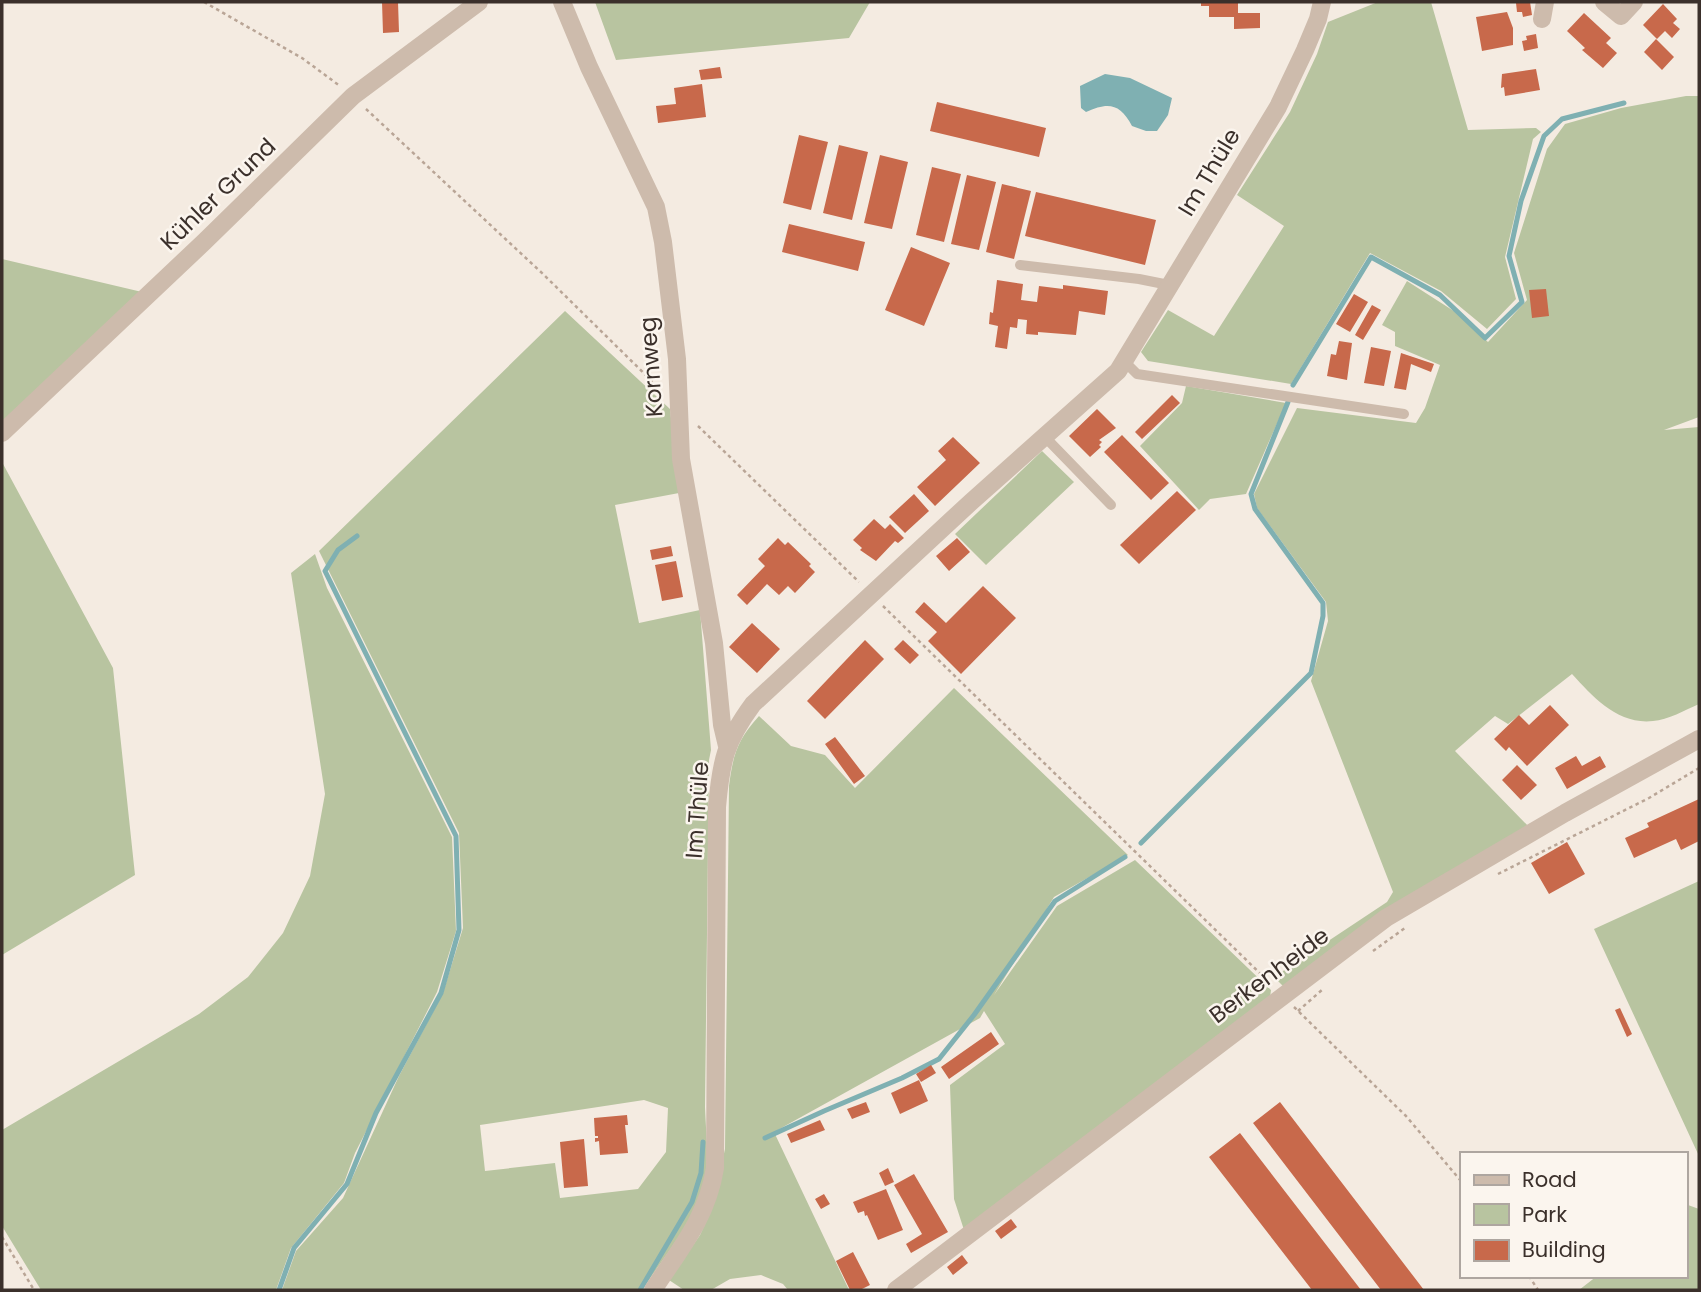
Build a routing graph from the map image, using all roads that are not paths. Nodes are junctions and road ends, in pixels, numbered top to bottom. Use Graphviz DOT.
graph roads {
  1 [pos="479,2"];
  2 [pos="562,2"];
  3 [pos="1322,2"];
  4 [pos="1604,2"];
  5 [pos="1634,2"];
  6 [pos="1020,265"];
  7 [pos="1169,285"];
  8 [pos="1124,361"];
  9 [pos="1404,414"];
  10 [pos="2,433"];
  11 [pos="1045,437"];
  12 [pos="1111,505"];
  13 [pos="1699,740"];
  14 [pos="727,746"];
  15 [pos="653,1290"];
  16 [pos="896,1290"];
  1 -- 10 [label="street, Kühler Grund"];
  2 -- 14 [label="street, Kornweg"];
  3 -- 7 [label="street, Im Thüle"];
  4 -- 5 [label="street"];
  6 -- 7 [label="lane"];
  7 -- 8 [label="street, Im Thüle"];
  8 -- 9 [label="lane"];
  8 -- 11 [label="street, Im Thüle"];
  11 -- 12 [label="lane"];
  11 -- 14 [label="street, Im Thüle"];
  13 -- 16 [label="street, Berkenheide"];
  14 -- 15 [label="street, Im Thüle"];
}
